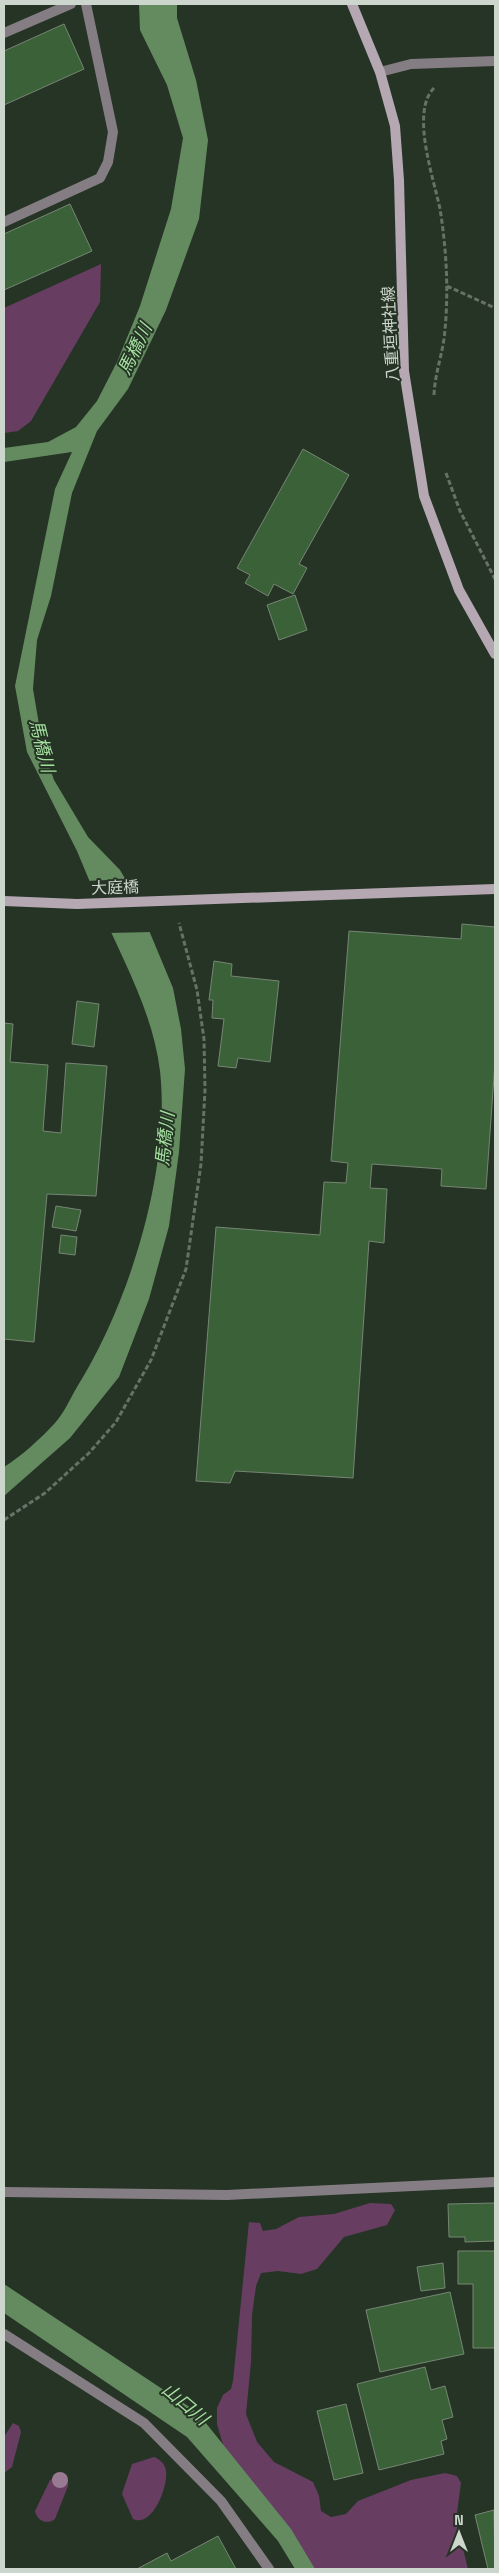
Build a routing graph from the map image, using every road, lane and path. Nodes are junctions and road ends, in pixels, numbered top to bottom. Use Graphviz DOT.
graph roads {
  1 [pos="71,4"];
  2 [pos="86,4"];
  3 [pos="352,4"];
  4 [pos="4,34"];
  5 [pos="495,61"];
  6 [pos="380,72"];
  7 [pos="436,86"];
  8 [pos="4,222"];
  9 [pos="448,286"];
  10 [pos="495,308"];
  11 [pos="435,403"];
  12 [pos="446,472"];
  13 [pos="495,579"];
  14 [pos="495,654"];
  15 [pos="495,889"];
  16 [pos="4,901"];
  17 [pos="172,901"];
  18 [pos="4,1520"];
  19 [pos="495,2182"];
  20 [pos="4,2192"];
  21 [pos="4,2334"];
  22 [pos="269,2569"];
  1 -- 4 [label="street"];
  2 -- 8 [label="street"];
  3 -- 6 [label="main road, 八重垣神社線"];
  5 -- 6 [label="street"];
  6 -- 14 [label="main road, 八重垣神社線"];
  7 -- 9 [label="path"];
  9 -- 10 [label="path"];
  9 -- 11 [label="path"];
  12 -- 13 [label="path"];
  15 -- 17 [label="main road, 大庭橋"];
  16 -- 17 [label="main road, 大庭橋"];
  17 -- 18 [label="path"];
  19 -- 20 [label="street"];
  21 -- 22 [label="street"];
}
